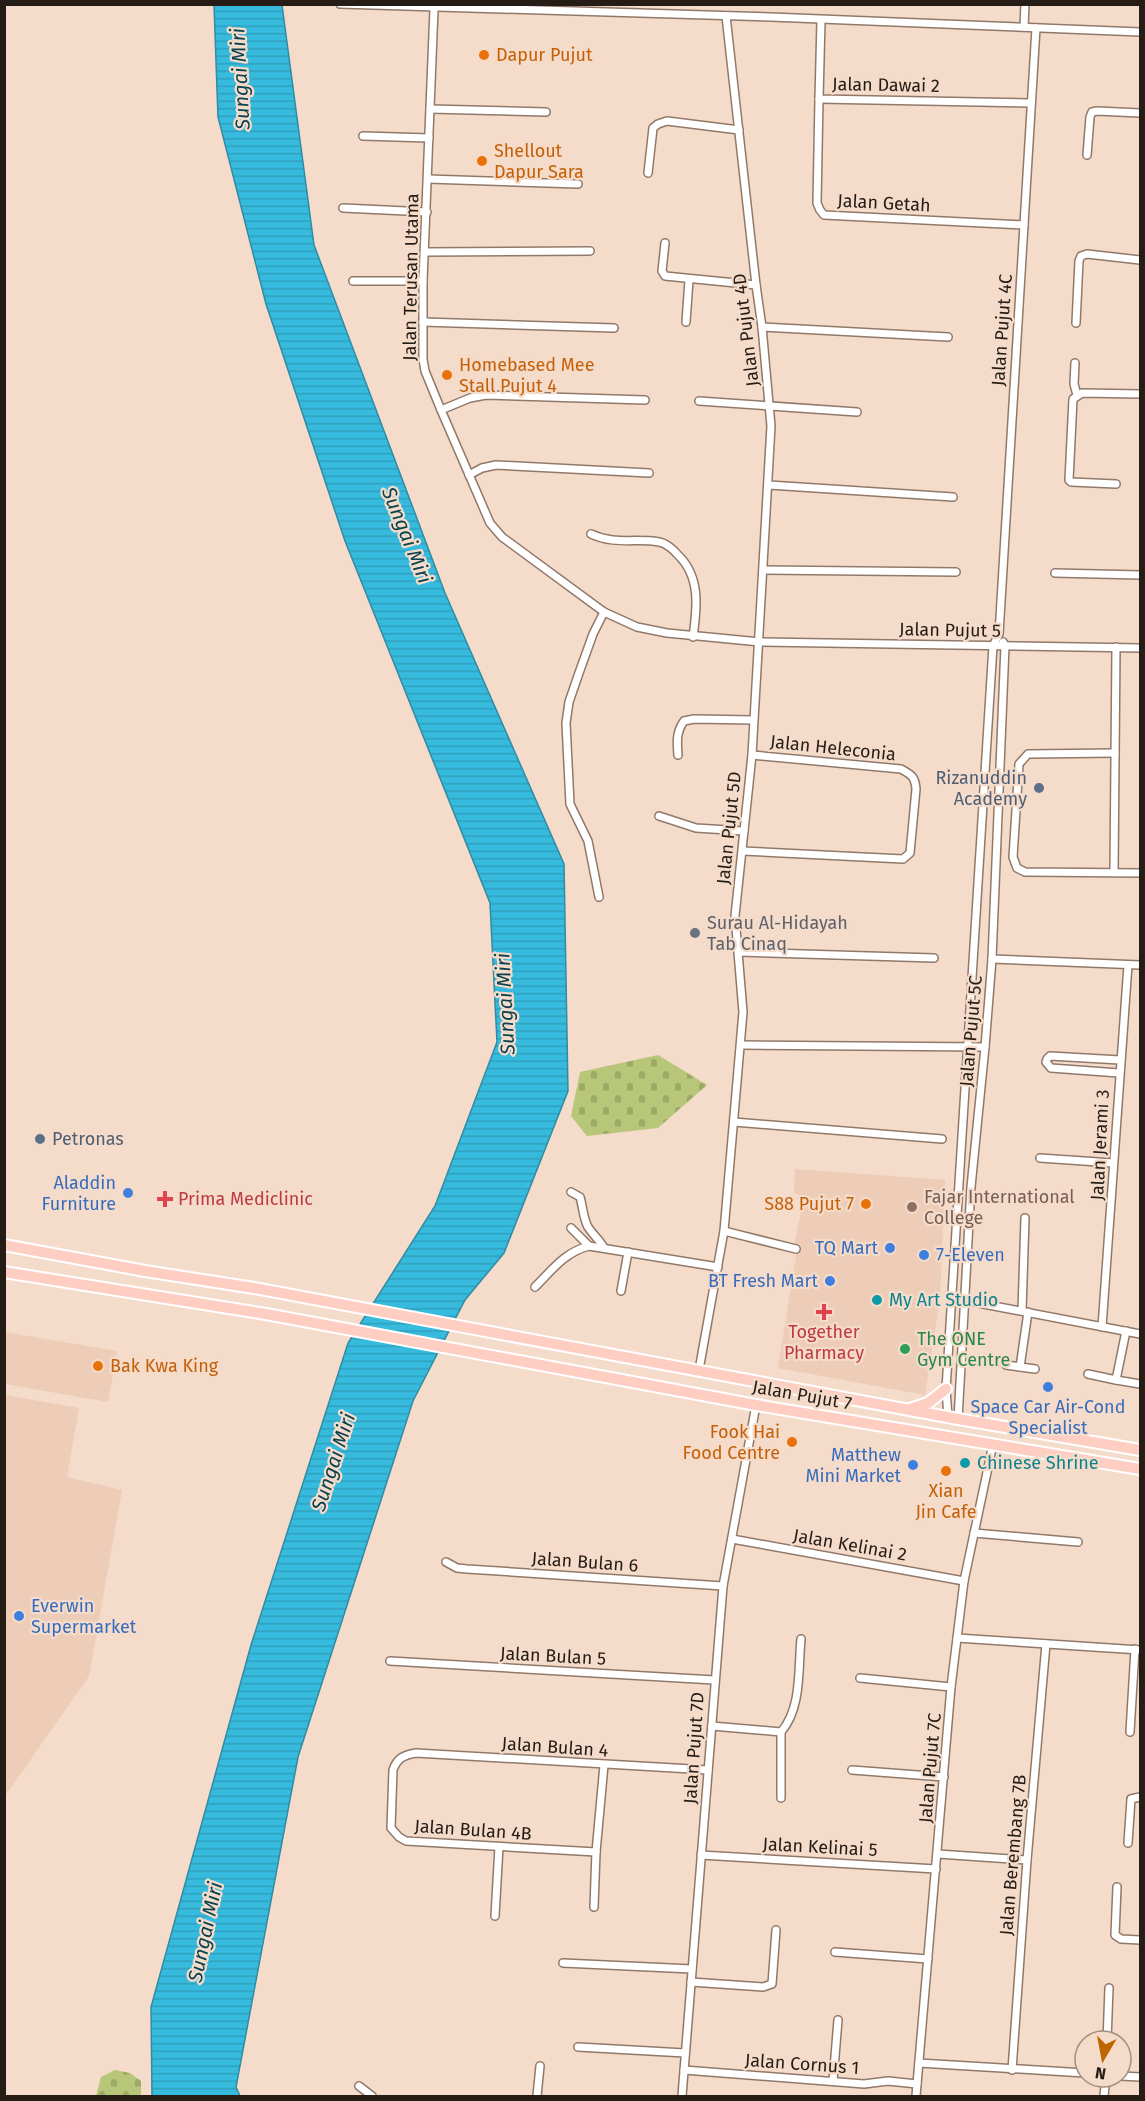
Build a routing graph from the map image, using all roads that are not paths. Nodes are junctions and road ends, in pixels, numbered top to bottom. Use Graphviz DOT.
graph roads {
  1 [pos="340,4"];
  2 [pos="1025,4"];
  3 [pos="434,9"];
  4 [pos="726,16"];
  5 [pos="821,20"];
  6 [pos="1024,27"];
  7 [pos="1036,28"];
  8 [pos="1140,32"];
  9 [pos="819,99"];
  10 [pos="1031,103"];
  11 [pos="430,109"];
  12 [pos="546,112"];
  13 [pos="1140,113"];
  14 [pos="739,130"];
  15 [pos="363,136"];
  16 [pos="429,138"];
  17 [pos="1087,155"];
  18 [pos="648,173"];
  19 [pos="428,179"];
  20 [pos="578,184"];
  21 [pos="343,208"];
  22 [pos="427,212"];
  23 [pos="1024,225"];
  24 [pos="665,243"];
  25 [pos="590,251"];
  26 [pos="425,252"];
  27 [pos="1140,260"];
  28 [pos="689,280"];
  29 [pos="353,281"];
  30 [pos="423,281"];
  31 [pos="756,285"];
  32 [pos="423,322"];
  33 [pos="686,322"];
  34 [pos="1076,323"];
  35 [pos="762,327"];
  36 [pos="614,328"];
  37 [pos="948,337"];
  38 [pos="1075,363"];
  39 [pos="1140,394"];
  40 [pos="1077,395"];
  41 [pos="645,400"];
  42 [pos="699,401"];
  43 [pos="770,406"];
  44 [pos="441,410"];
  45 [pos="857,412"];
  46 [pos="649,473"];
  47 [pos="469,475"];
  48 [pos="1116,484"];
  49 [pos="769,485"];
  50 [pos="954,497"];
  51 [pos="591,534"];
  52 [pos="764,570"];
  53 [pos="956,572"];
  54 [pos="1055,573"];
  55 [pos="1140,575"];
  56 [pos="604,612"];
  57 [pos="999,634"];
  58 [pos="693,637"];
  59 [pos="760,642"];
  60 [pos="993,646"];
  61 [pos="1005,646"];
  62 [pos="1116,647"];
  63 [pos="1140,648"];
  64 [pos="753,720"];
  65 [pos="1115,753"];
  66 [pos="678,755"];
  67 [pos="752,755"];
  68 [pos="659,816"];
  69 [pos="744,831"];
  70 [pos="743,851"];
  71 [pos="1114,871"];
  72 [pos="1140,873"];
  73 [pos="599,897"];
  74 [pos="739,952"];
  75 [pos="934,958"];
  76 [pos="992,959"];
  77 [pos="1128,965"];
  78 [pos="1140,965"];
  79 [pos="741,1045"];
  80 [pos="969,1046"];
  81 [pos="985,1047"];
  82 [pos="1120,1060"];
  83 [pos="1119,1073"];
  84 [pos="734,1122"];
  85 [pos="942,1139"];
  86 [pos="1040,1158"];
  87 [pos="1113,1163"];
  88 [pos="958,1186"];
  89 [pos="971,1187"];
  90 [pos="571,1192"];
  91 [pos="1025,1218"];
  92 [pos="571,1228"];
  93 [pos="724,1231"];
  94 [pos="4,1245"];
  95 [pos="589,1246"];
  96 [pos="604,1248"];
  97 [pos="796,1249"];
  98 [pos="628,1252"];
  99 [pos="718,1267"];
  100 [pos="4,1272"];
  101 [pos="535,1287"];
  102 [pos="621,1291"];
  103 [pos="952,1298"];
  104 [pos="966,1300"];
  105 [pos="1025,1311"];
  106 [pos="1102,1327"];
  107 [pos="1126,1331"];
  108 [pos="1140,1334"];
  109 [pos="949,1338"];
  110 [pos="962,1338"];
  111 [pos="1006,1365"];
  112 [pos="1020,1367"];
  113 [pos="1035,1369"];
  114 [pos="699,1370"];
  115 [pos="1088,1374"];
  116 [pos="1116,1380"];
  117 [pos="1140,1384"];
  118 [pos="946,1389"];
  119 [pos="756,1404"];
  120 [pos="910,1409"];
  121 [pos="953,1418"];
  122 [pos="993,1444"];
  123 [pos="1140,1450"];
  124 [pos="1066,1456"];
  125 [pos="1140,1469"];
  126 [pos="974,1533"];
  127 [pos="732,1539"];
  128 [pos="1078,1542"];
  129 [pos="446,1562"];
  130 [pos="964,1581"];
  131 [pos="723,1586"];
  132 [pos="957,1638"];
  133 [pos="801,1639"];
  134 [pos="1046,1644"];
  135 [pos="1138,1649"];
  136 [pos="390,1661"];
  137 [pos="860,1678"];
  138 [pos="714,1680"];
  139 [pos="951,1687"];
  140 [pos="712,1726"];
  141 [pos="781,1732"];
  142 [pos="1130,1732"];
  143 [pos="400,1757"];
  144 [pos="604,1765"];
  145 [pos="708,1770"];
  146 [pos="852,1770"];
  147 [pos="944,1778"];
  148 [pos="1140,1797"];
  149 [pos="781,1798"];
  150 [pos="1128,1843"];
  151 [pos="499,1847"];
  152 [pos="596,1852"];
  153 [pos="938,1854"];
  154 [pos="701,1855"];
  155 [pos="1027,1860"];
  156 [pos="936,1869"];
  157 [pos="1117,1887"];
  158 [pos="594,1907"];
  159 [pos="495,1916"];
  160 [pos="776,1930"];
  161 [pos="1140,1940"];
  162 [pos="835,1952"];
  163 [pos="928,1959"];
  164 [pos="563,1963"];
  165 [pos="692,1969"];
  166 [pos="691,1982"];
  167 [pos="1109,1988"];
  168 [pos="838,2020"];
  169 [pos="1107,2029"];
  170 [pos="578,2048"];
  171 [pos="686,2053"];
  172 [pos="919,2063"];
  173 [pos="540,2066"];
  174 [pos="684,2070"];
  175 [pos="1012,2070"];
  176 [pos="1073,2073"];
  177 [pos="833,2081"];
  178 [pos="917,2084"];
  179 [pos="359,2086"];
  180 [pos="372,2097"];
  181 [pos="537,2097"];
  182 [pos="682,2097"];
  183 [pos="916,2097"];
  1 -- 3 [label="street"];
  2 -- 6 [label="street"];
  3 -- 4 [label="street"];
  3 -- 11 [label="street, Jalan Terusan Utama"];
  4 -- 5 [label="street"];
  4 -- 14 [label="street, Jalan Pujut 4D"];
  5 -- 6 [label="street"];
  5 -- 9 [label="street, Jalan Dawai 2"];
  6 -- 7 [label="street"];
  7 -- 8 [label="street"];
  7 -- 10 [label="street, Jalan Pujut 4C"];
  9 -- 10 [label="street, Jalan Dawai 2"];
  9 -- 23 [label="street, Jalan Getah"];
  10 -- 23 [label="street, Jalan Pujut 4C"];
  11 -- 12 [label="street"];
  11 -- 16 [label="street, Jalan Terusan Utama"];
  13 -- 17 [label="street"];
  14 -- 18 [label="street"];
  14 -- 31 [label="street, Jalan Pujut 4D"];
  15 -- 16 [label="street"];
  16 -- 19 [label="street, Jalan Terusan Utama"];
  19 -- 20 [label="street"];
  19 -- 22 [label="street, Jalan Terusan Utama"];
  21 -- 22 [label="street"];
  22 -- 26 [label="street, Jalan Terusan Utama"];
  23 -- 57 [label="street, Jalan Pujut 4C"];
  24 -- 28 [label="street"];
  25 -- 26 [label="street"];
  26 -- 30 [label="street, Jalan Terusan Utama"];
  27 -- 34 [label="street"];
  28 -- 31 [label="street"];
  28 -- 33 [label="street"];
  29 -- 30 [label="street"];
  30 -- 32 [label="street, Jalan Terusan Utama"];
  31 -- 35 [label="street, Jalan Pujut 4D"];
  32 -- 36 [label="street"];
  32 -- 44 [label="street, Jalan Terusan Utama"];
  35 -- 37 [label="street"];
  35 -- 43 [label="street, Jalan Pujut 4D"];
  38 -- 40 [label="street"];
  39 -- 40 [label="street"];
  40 -- 48 [label="street"];
  41 -- 44 [label="street"];
  42 -- 43 [label="street"];
  43 -- 45 [label="street"];
  43 -- 49 [label="street, Jalan Pujut 4D"];
  44 -- 47 [label="street, Jalan Terusan Utama"];
  46 -- 47 [label="street"];
  47 -- 56 [label="street, Jalan Terusan Utama"];
  49 -- 50 [label="street"];
  49 -- 52 [label="street, Jalan Pujut 4D"];
  51 -- 58 [label="street"];
  52 -- 53 [label="street"];
  52 -- 59 [label="street, Jalan Pujut 4D"];
  54 -- 55 [label="street"];
  56 -- 58 [label="street, Jalan Terusan Utama"];
  56 -- 73 [label="street"];
  57 -- 60 [label="street"];
  57 -- 61 [label="street"];
  58 -- 59 [label="street, Jalan Terusan Utama"];
  59 -- 60 [label="street, Jalan Pujut 5"];
  59 -- 64 [label="street, Jalan Pujut 5D"];
  60 -- 61 [label="street, Jalan Pujut 5"];
  60 -- 80 [label="street, Jalan Pujut 5C"];
  61 -- 62 [label="street, Jalan Pujut 5"];
  61 -- 76 [label="street, Jalan Pujut 5C"];
  62 -- 63 [label="street, Jalan Pujut 5"];
  62 -- 65 [label="street"];
  64 -- 66 [label="street"];
  64 -- 67 [label="street, Jalan Pujut 5D"];
  65 -- 71 [label="street"];
  65 -- 71 [label="street"];
  67 -- 69 [label="street, Jalan Pujut 5D"];
  67 -- 70 [label="street, Jalan Heleconia"];
  68 -- 69 [label="street"];
  69 -- 70 [label="street, Jalan Pujut 5D"];
  70 -- 74 [label="street, Jalan Pujut 5D"];
  71 -- 72 [label="street"];
  74 -- 75 [label="street"];
  74 -- 79 [label="street, Jalan Pujut 5D"];
  76 -- 77 [label="street"];
  76 -- 81 [label="street, Jalan Pujut 5C"];
  77 -- 78 [label="street"];
  77 -- 82 [label="street, Jalan Jerami 3"];
  79 -- 80 [label="street"];
  79 -- 84 [label="street, Jalan Pujut 5D"];
  80 -- 81 [label="street"];
  80 -- 88 [label="street, Jalan Pujut 5C"];
  81 -- 89 [label="street, Jalan Pujut 5C"];
  82 -- 83 [label="street, Jalan Jerami 3"];
  82 -- 83 [label="street"];
  83 -- 87 [label="street, Jalan Jerami 3"];
  84 -- 85 [label="street"];
  84 -- 93 [label="street, Jalan Pujut 5D"];
  86 -- 87 [label="street"];
  87 -- 106 [label="street, Jalan Jerami 3"];
  88 -- 89 [label="street"];
  88 -- 103 [label="street, Jalan Pujut 5C"];
  89 -- 104 [label="street, Jalan Pujut 5C"];
  90 -- 96 [label="street"];
  91 -- 105 [label="street"];
  92 -- 95 [label="street"];
  93 -- 97 [label="street"];
  93 -- 99 [label="street, Jalan Pujut 5D"];
  94 -- 114 [label="main road, Jalan Pujut 7"];
  95 -- 96 [label="street"];
  95 -- 101 [label="street"];
  96 -- 98 [label="street"];
  98 -- 99 [label="street"];
  98 -- 102 [label="street"];
  99 -- 114 [label="street, Jalan Pujut 5D"];
  100 -- 119 [label="main road, Jalan Pujut 7"];
  103 -- 104 [label="street"];
  103 -- 109 [label="street, Jalan Pujut 5C"];
  104 -- 105 [label="street"];
  104 -- 110 [label="street, Jalan Pujut 5C"];
  105 -- 106 [label="street"];
  105 -- 112 [label="street"];
  106 -- 107 [label="street"];
  107 -- 108 [label="street"];
  107 -- 116 [label="street"];
  109 -- 110 [label="street"];
  109 -- 118 [label="street, Jalan Pujut 5C"];
  110 -- 121 [label="street, Jalan Pujut 5C"];
  111 -- 112 [label="street"];
  112 -- 113 [label="street"];
  114 -- 120 [label="main road, Jalan Pujut 7"];
  115 -- 116 [label="street"];
  116 -- 117 [label="street"];
  118 -- 120 [label="main road"];
  118 -- 121 [label="street, Jalan Pujut 5C"];
  119 -- 122 [label="main road, Jalan Pujut 7"];
  119 -- 127 [label="street, Jalan Pujut 7D"];
  120 -- 121 [label="main road, Jalan Pujut 7"];
  121 -- 123 [label="main road, Jalan Pujut 7"];
  121 -- 124 [label="main road"];
  122 -- 124 [label="main road, Jalan Pujut 7"];
  122 -- 126 [label="street, Jalan Pujut 7C"];
  124 -- 125 [label="main road, Jalan Pujut 7"];
  126 -- 128 [label="street"];
  126 -- 130 [label="street, Jalan Pujut 7C"];
  127 -- 130 [label="street, Jalan Kelinai 2"];
  127 -- 131 [label="street, Jalan Pujut 7D"];
  129 -- 131 [label="street, Jalan Bulan 6"];
  130 -- 132 [label="street, Jalan Pujut 7C"];
  131 -- 138 [label="street, Jalan Pujut 7D"];
  132 -- 134 [label="street"];
  132 -- 139 [label="street, Jalan Pujut 7C"];
  133 -- 141 [label="street"];
  134 -- 135 [label="street"];
  134 -- 155 [label="street, Jalan Berembang 7B"];
  135 -- 142 [label="street"];
  136 -- 138 [label="street, Jalan Bulan 5"];
  137 -- 139 [label="street"];
  138 -- 140 [label="street, Jalan Pujut 7D"];
  139 -- 147 [label="street, Jalan Pujut 7C"];
  140 -- 141 [label="street"];
  140 -- 145 [label="street, Jalan Pujut 7D"];
  141 -- 149 [label="street"];
  143 -- 144 [label="street, Jalan Bulan 4"];
  143 -- 151 [label="street, Jalan Bulan 4B"];
  144 -- 145 [label="street, Jalan Bulan 4"];
  144 -- 152 [label="street"];
  145 -- 154 [label="street, Jalan Pujut 7D"];
  146 -- 147 [label="street"];
  147 -- 153 [label="street, Jalan Pujut 7C"];
  148 -- 150 [label="street"];
  151 -- 152 [label="street, Jalan Bulan 4B"];
  151 -- 159 [label="street"];
  152 -- 158 [label="street"];
  153 -- 155 [label="street"];
  153 -- 156 [label="street, Jalan Pujut 7C"];
  154 -- 156 [label="street, Jalan Kelinai 5"];
  154 -- 165 [label="street, Jalan Pujut 7D"];
  155 -- 175 [label="street, Jalan Berembang 7B"];
  156 -- 163 [label="street, Jalan Pujut 7C"];
  157 -- 161 [label="street"];
  160 -- 166 [label="street"];
  162 -- 163 [label="street"];
  163 -- 172 [label="street, Jalan Pujut 7C"];
  164 -- 165 [label="street"];
  165 -- 166 [label="street, Jalan Pujut 7D"];
  166 -- 171 [label="street, Jalan Pujut 7D"];
  167 -- 169 [label="street"];
  168 -- 177 [label="street"];
  170 -- 171 [label="street"];
  171 -- 174 [label="street, Jalan Pujut 7D"];
  172 -- 175 [label="street"];
  172 -- 178 [label="street, Jalan Pujut 7C"];
  173 -- 181 [label="street"];
  174 -- 177 [label="street, Jalan Cornus 1"];
  174 -- 182 [label="street, Jalan Pujut 7D"];
  175 -- 176 [label="street"];
  177 -- 178 [label="street, Jalan Cornus 1"];
  178 -- 183 [label="street, Jalan Pujut 7C"];
  179 -- 180 [label="street"];
}
